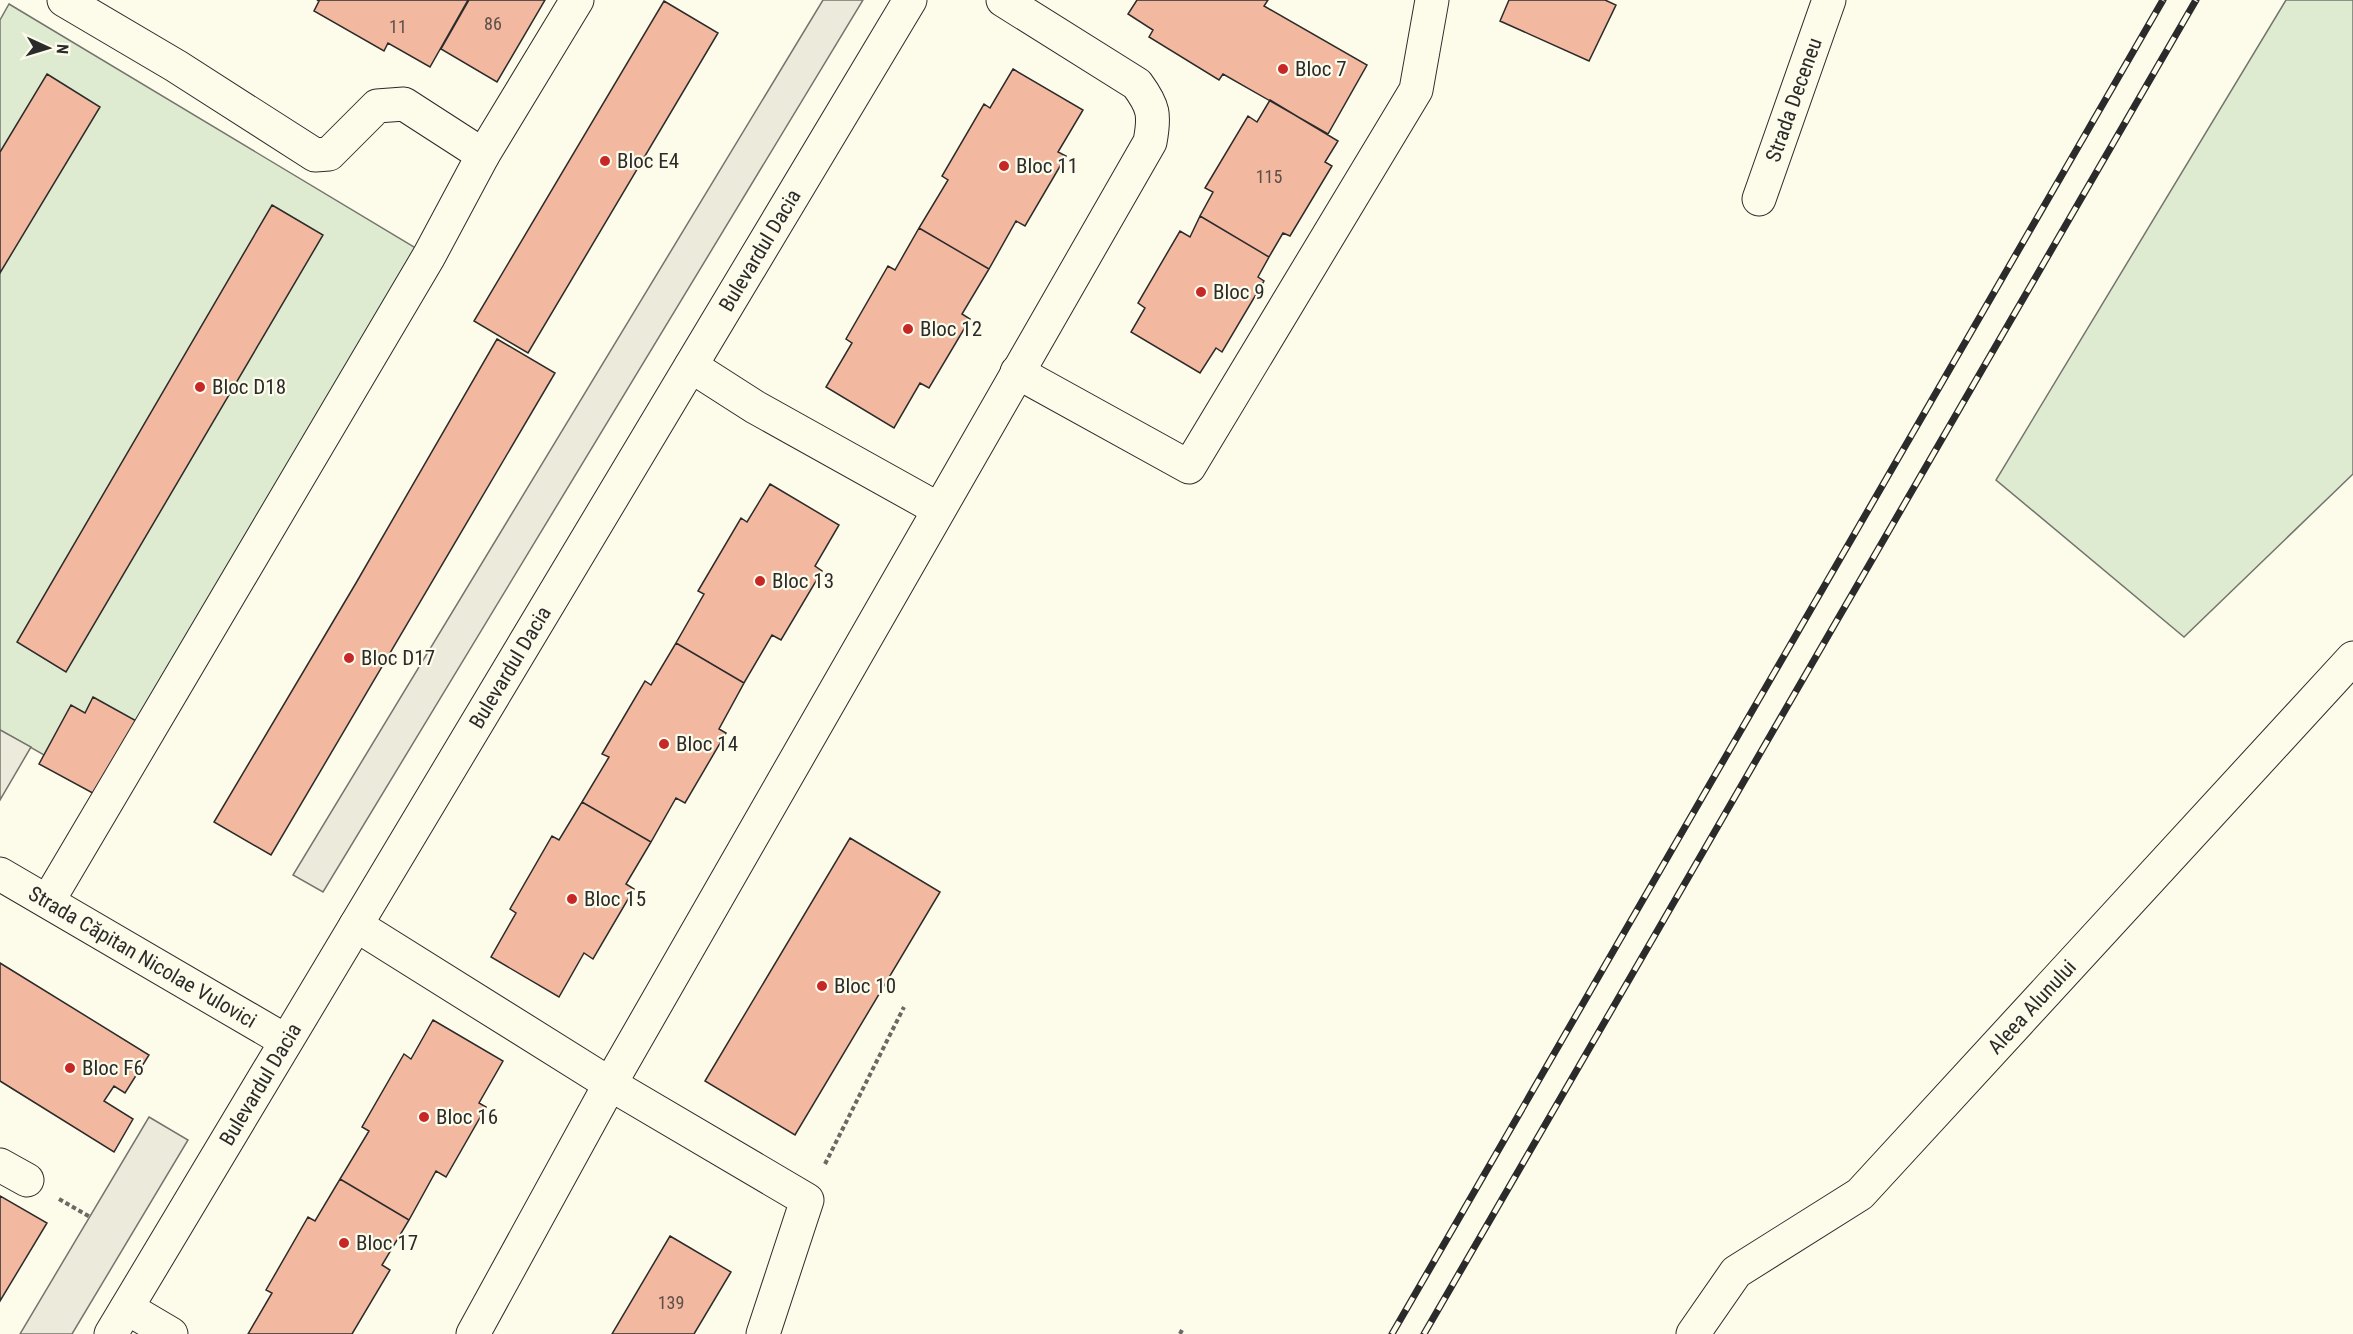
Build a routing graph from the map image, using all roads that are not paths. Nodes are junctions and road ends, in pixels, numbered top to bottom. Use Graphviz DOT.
graph roads {
  1 [pos="64,0"];
  2 [pos="577,0"];
  3 [pos="910,0"];
  4 [pos="1003,0"];
  5 [pos="1432,0"];
  6 [pos="1829,0"];
  7 [pos="483,155"];
  8 [pos="1760,199"];
  9 [pos="691,366"];
  10 [pos="1017,372"];
  11 [pos="938,509"];
  12 [pos="2353,658"];
  13 [pos="0,874"];
  14 [pos="48,902"];
  15 [pos="356,925"];
  16 [pos="286,1041"];
  17 [pos="610,1084"];
  18 [pos="119,1321"];
  19 [pos="171,1334"];
  20 [pos="472,1334"];
  21 [pos="763,1334"];
  22 [pos="1693,1334"];
  1 -- 7 [label="main road"];
  2 -- 7 [label="main road"];
  3 -- 9 [label="main road, Bulevardul Dacia"];
  4 -- 10 [label="main road"];
  5 -- 10 [label="main road"];
  6 -- 8 [label="main road, Strada Deceneu"];
  7 -- 14 [label="main road"];
  9 -- 11 [label="main road"];
  9 -- 15 [label="main road, Bulevardul Dacia"];
  10 -- 11 [label="main road"];
  11 -- 17 [label="main road"];
  12 -- 22 [label="main road, Aleea Alunului"];
  13 -- 14 [label="main road, Strada Căpitan Nicolae Vulovici"];
  14 -- 16 [label="main road, Strada Căpitan Nicolae Vulovici"];
  15 -- 16 [label="main road, Bulevardul Dacia"];
  15 -- 17 [label="main road"];
  16 -- 18 [label="main road, Bulevardul Dacia"];
  17 -- 20 [label="main road"];
  17 -- 21 [label="main road"];
  18 -- 19 [label="main road"];
}
